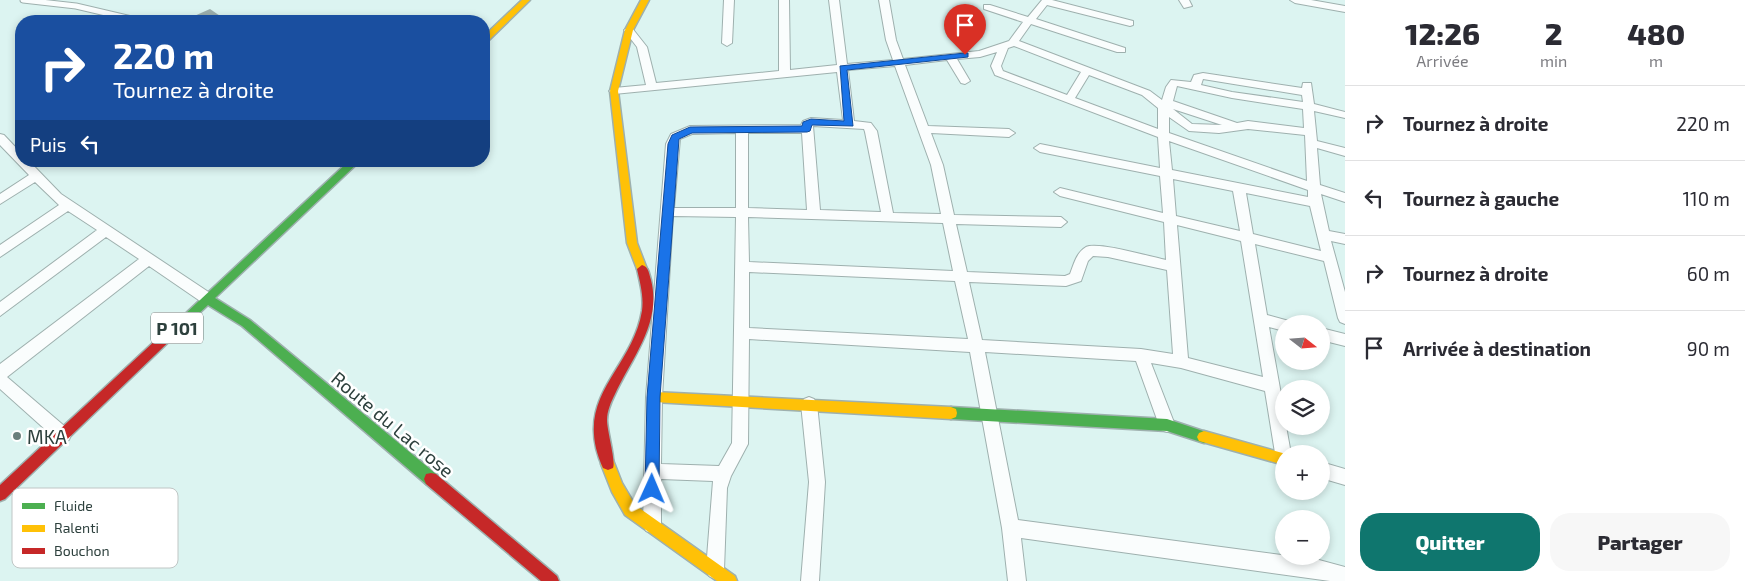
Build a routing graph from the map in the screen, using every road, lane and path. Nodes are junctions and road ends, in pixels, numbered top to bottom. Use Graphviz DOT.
graph roads {
  1 [pos="23,0"];
  2 [pos="526,0"];
  3 [pos="645,0"];
  4 [pos="729,0"];
  5 [pos="784,0"];
  6 [pos="834,0"];
  7 [pos="884,0"];
  8 [pos="1302,0"];
  9 [pos="1046,1"];
  10 [pos="988,7"];
  11 [pos="1345,9"];
  12 [pos="114,15"];
  13 [pos="1029,21"];
  14 [pos="1130,22"];
  15 [pos="629,30"];
  16 [pos="490,34"];
  17 [pos="727,43"];
  18 [pos="1009,45"];
  19 [pos="1121,50"];
  20 [pos="950,57"];
  21 [pos="900,63"];
  22 [pos="843,68"];
  23 [pos="1087,70"];
  24 [pos="785,75"];
  25 [pos="964,81"];
  26 [pos="1195,86"];
  27 [pos="652,87"];
  28 [pos="614,91"];
  29 [pos="1070,98"];
  30 [pos="1165,105"];
  31 [pos="1308,106"];
  32 [pos="1345,115"];
  33 [pos="849,124"];
  34 [pos="1235,126"];
  35 [pos="1189,127"];
  36 [pos="807,129"];
  37 [pos="924,129"];
  38 [pos="742,130"];
  39 [pos="1009,133"];
  40 [pos="1163,134"];
  41 [pos="1311,137"];
  42 [pos="0,138"];
  43 [pos="1040,148"];
  44 [pos="1201,149"];
  45 [pos="11,150"];
  46 [pos="1345,152"];
  47 [pos="15,154"];
  48 [pos="0,156"];
  49 [pos="28,167"];
  50 [pos="349,167"];
  51 [pos="1165,173"];
  52 [pos="36,176"];
  53 [pos="1314,187"];
  54 [pos="1239,189"];
  55 [pos="1060,192"];
  56 [pos="1345,198"];
  57 [pos="0,200"];
  58 [pos="1315,203"];
  59 [pos="68,205"];
  60 [pos="668,212"];
  61 [pos="743,212"];
  62 [pos="814,215"];
  63 [pos="888,218"];
  64 [pos="949,220"];
  65 [pos="1171,220"];
  66 [pos="1061,222"];
  67 [pos="106,230"];
  68 [pos="1323,234"];
  69 [pos="1247,238"];
  70 [pos="1345,239"];
  71 [pos="0,252"];
  72 [pos="1330,258"];
  73 [pos="148,259"];
  74 [pos="742,267"];
  75 [pos="1174,267"];
  76 [pos="961,278"];
  77 [pos="1341,288"];
  78 [pos="208,299"];
  79 [pos="0,310"];
  80 [pos="1260,318"];
  81 [pos="1345,318"];
  82 [pos="1275,322"];
  83 [pos="742,333"];
  84 [pos="1330,336"];
  85 [pos="1345,340"];
  86 [pos="976,346"];
  87 [pos="1140,355"];
  88 [pos="1181,362"];
  89 [pos="0,374"];
  90 [pos="0,380"];
  91 [pos="1272,386"];
  92 [pos="654,397"];
  93 [pos="742,401"];
  94 [pos="809,404"];
  95 [pos="991,414"];
  96 [pos="1167,425"];
  97 [pos="63,435"];
  98 [pos="1282,445"];
  99 [pos="1275,457"];
  100 [pos="653,471"];
  101 [pos="1330,473"];
  102 [pos="722,474"];
  103 [pos="1345,477"];
  104 [pos="0,494"];
  105 [pos="652,525"];
  106 [pos="1012,528"];
  107 [pos="715,570"];
  108 [pos="1320,575"];
  109 [pos="1345,576"];
  110 [pos="552,581"];
  111 [pos="730,581"];
  112 [pos="810,581"];
  113 [pos="1017,581"];
  1 -- 12 [label="lane"];
  2 -- 16 [label="street"];
  3 -- 15 [label="street"];
  4 -- 17 [label="street"];
  5 -- 24 [label="street"];
  6 -- 22 [label="street"];
  7 -- 21 [label="street"];
  8 -- 11 [label="street"];
  9 -- 13 [label="street"];
  9 -- 14 [label="street"];
  10 -- 13 [label="street"];
  13 -- 18 [label="street"];
  13 -- 19 [label="street"];
  15 -- 27 [label="street"];
  15 -- 28 [label="street"];
  18 -- 20 [label="street"];
  18 -- 23 [label="street"];
  18 -- 29 [label="street"];
  20 -- 21 [label="street"];
  20 -- 25 [label="street"];
  21 -- 22 [label="street"];
  21 -- 37 [label="street"];
  22 -- 24 [label="street"];
  22 -- 33 [label="street"];
  23 -- 29 [label="street"];
  23 -- 30 [label="street"];
  24 -- 27 [label="street"];
  26 -- 30 [label="street"];
  26 -- 31 [label="street"];
  26 -- 31 [label="street"];
  27 -- 28 [label="street"];
  28 -- 105 [label="street"];
  29 -- 40 [label="street"];
  30 -- 34 [label="street"];
  30 -- 35 [label="street"];
  30 -- 40 [label="street"];
  31 -- 32 [label="street"];
  31 -- 41 [label="street"];
  33 -- 36 [label="street"];
  33 -- 63 [label="street"];
  34 -- 35 [label="street"];
  34 -- 41 [label="street"];
  35 -- 44 [label="street"];
  36 -- 38 [label="street"];
  36 -- 62 [label="street"];
  37 -- 39 [label="street"];
  37 -- 64 [label="street"];
  38 -- 60 [label="street"];
  38 -- 61 [label="street"];
  40 -- 44 [label="street"];
  40 -- 51 [label="street"];
  41 -- 46 [label="street"];
  41 -- 53 [label="street"];
  42 -- 45 [label="street"];
  43 -- 51 [label="street"];
  44 -- 53 [label="street"];
  45 -- 47 [label="street"];
  45 -- 48 [label="street"];
  49 -- 52 [label="street"];
  50 -- 78 [label="street, P 101"];
  51 -- 54 [label="street"];
  51 -- 65 [label="street"];
  52 -- 57 [label="street"];
  52 -- 59 [label="street"];
  53 -- 56 [label="street"];
  53 -- 58 [label="street"];
  54 -- 58 [label="street"];
  54 -- 69 [label="street"];
  55 -- 65 [label="street"];
  58 -- 68 [label="street"];
  59 -- 67 [label="street"];
  59 -- 71 [label="street"];
  60 -- 61 [label="street"];
  60 -- 92 [label="street"];
  61 -- 62 [label="street"];
  61 -- 74 [label="street"];
  62 -- 63 [label="street"];
  63 -- 64 [label="street"];
  64 -- 66 [label="street"];
  64 -- 76 [label="street"];
  65 -- 69 [label="street"];
  65 -- 75 [label="street"];
  67 -- 73 [label="street"];
  67 -- 79 [label="street"];
  68 -- 70 [label="street"];
  68 -- 72 [label="street"];
  69 -- 72 [label="street"];
  69 -- 80 [label="street"];
  72 -- 77 [label="street"];
  73 -- 78 [label="street"];
  73 -- 89 [label="street"];
  74 -- 76 [label="street"];
  74 -- 83 [label="street"];
  75 -- 76 [label="street"];
  75 -- 88 [label="street"];
  76 -- 86 [label="street"];
  77 -- 81 [label="street"];
  78 -- 97 [label="street, P 101"];
  78 -- 110 [label="street, Route du Lac rose"];
  80 -- 82 [label="street"];
  80 -- 91 [label="street"];
  83 -- 86 [label="street"];
  83 -- 93 [label="street"];
  84 -- 85 [label="street"];
  86 -- 87 [label="street"];
  86 -- 95 [label="street"];
  87 -- 88 [label="street"];
  87 -- 96 [label="street"];
  88 -- 91 [label="street"];
  90 -- 97 [label="street"];
  91 -- 98 [label="street"];
  92 -- 93 [label="street"];
  92 -- 100 [label="street"];
  93 -- 94 [label="street"];
  93 -- 102 [label="street"];
  94 -- 95 [label="street"];
  94 -- 112 [label="street"];
  95 -- 96 [label="street"];
  95 -- 106 [label="street"];
  96 -- 99 [label="street"];
  97 -- 104 [label="street, P 101"];
  100 -- 102 [label="street"];
  100 -- 105 [label="street"];
  101 -- 103 [label="street"];
  102 -- 107 [label="street"];
  105 -- 107 [label="street"];
  106 -- 108 [label="street"];
  106 -- 113 [label="street"];
  107 -- 111 [label="street"];
  108 -- 109 [label="street"];
}
